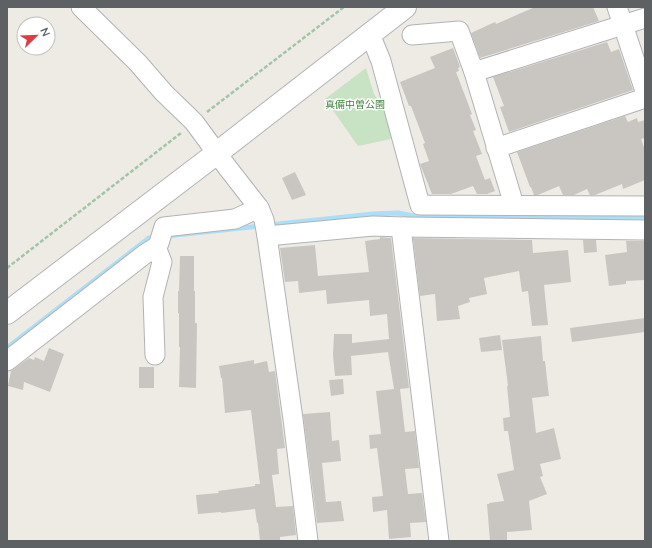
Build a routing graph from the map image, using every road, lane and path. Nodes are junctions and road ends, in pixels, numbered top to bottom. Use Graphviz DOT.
graph roads {
  1 [pos="81,7"];
  2 [pos="344,7"];
  3 [pos="405,7"];
  4 [pos="617,7"];
  5 [pos="645,18"];
  6 [pos="624,25"];
  7 [pos="370,34"];
  8 [pos="412,35"];
  9 [pos="474,72"];
  10 [pos="645,91"];
  11 [pos="645,98"];
  12 [pos="202,116"];
  13 [pos="182,132"];
  14 [pos="496,148"];
  15 [pos="217,153"];
  16 [pos="514,205"];
  17 [pos="645,206"];
  18 [pos="264,223"];
  19 [pos="404,227"];
  20 [pos="645,230"];
  21 [pos="159,241"];
  22 [pos="7,268"];
  23 [pos="7,313"];
  24 [pos="155,355"];
  25 [pos="7,362"];
  26 [pos="308,541"];
  27 [pos="439,541"];
  1 -- 15 [label="street"];
  2 -- 12 [label="path"];
  3 -- 7 [label="street"];
  4 -- 6 [label="street"];
  5 -- 6 [label="street"];
  6 -- 9 [label="street"];
  6 -- 10 [label="street"];
  7 -- 15 [label="street"];
  7 -- 16 [label="street"];
  8 -- 9 [label="street"];
  9 -- 14 [label="street"];
  11 -- 14 [label="street"];
  13 -- 22 [label="path"];
  14 -- 16 [label="street"];
  15 -- 18 [label="street"];
  15 -- 23 [label="street"];
  16 -- 17 [label="street"];
  18 -- 19 [label="street"];
  18 -- 21 [label="street"];
  18 -- 26 [label="street"];
  19 -- 20 [label="street"];
  19 -- 27 [label="street"];
  21 -- 24 [label="street"];
  21 -- 25 [label="street"];
}
